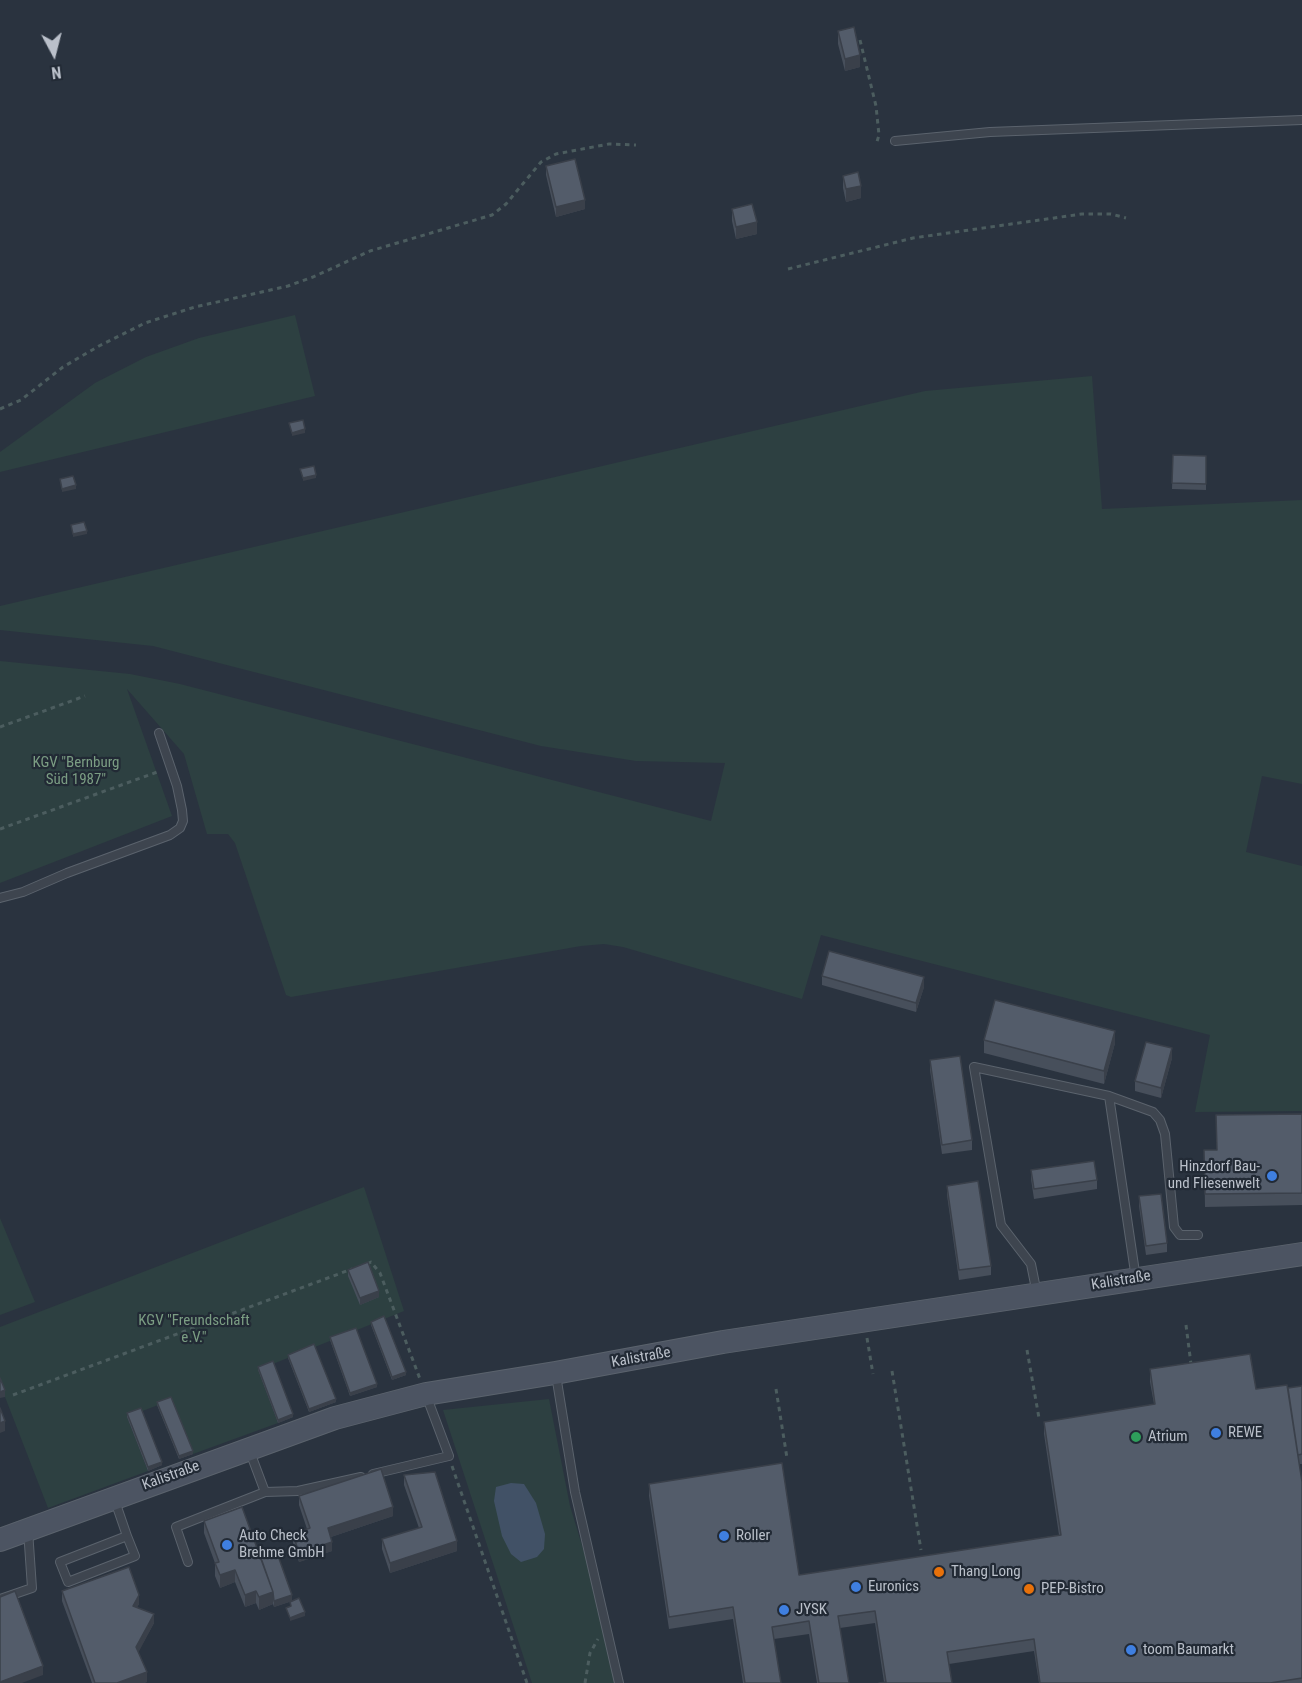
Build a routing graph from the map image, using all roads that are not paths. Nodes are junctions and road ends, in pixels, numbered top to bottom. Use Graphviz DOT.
graph roads {
  1 [pos="1302,120"];
  2 [pos="895,141"];
  3 [pos="159,733"];
  4 [pos="0,898"];
  5 [pos="1109,1096"];
  6 [pos="1198,1235"];
  7 [pos="1302,1256"];
  8 [pos="1136,1279"];
  9 [pos="1037,1294"];
  10 [pos="555,1373"];
  11 [pos="426,1394"];
  12 [pos="248,1448"];
  13 [pos="265,1492"];
  14 [pos="113,1498"];
  15 [pos="28,1530"];
  16 [pos="127,1536"];
  17 [pos="0,1540"];
  18 [pos="188,1562"];
  19 [pos="0,1599"];
  20 [pos="619,1683"];
  1 -- 2 [label="lane"];
  3 -- 4 [label="lane"];
  5 -- 6 [label="lane"];
  5 -- 8 [label="lane"];
  5 -- 9 [label="lane"];
  7 -- 8 [label="street, Kalistraße"];
  8 -- 9 [label="street, Kalistraße"];
  9 -- 10 [label="street, Kalistraße"];
  10 -- 11 [label="street, Kalistraße"];
  10 -- 20 [label="lane"];
  11 -- 12 [label="street, Kalistraße"];
  11 -- 13 [label="lane"];
  12 -- 13 [label="lane"];
  12 -- 14 [label="street, Kalistraße"];
  13 -- 18 [label="lane"];
  14 -- 15 [label="street, Kalistraße"];
  14 -- 16 [label="lane"];
  15 -- 17 [label="street, Kalistraße"];
  15 -- 19 [label="lane"];
  16 -- 16 [label="lane"];
}
